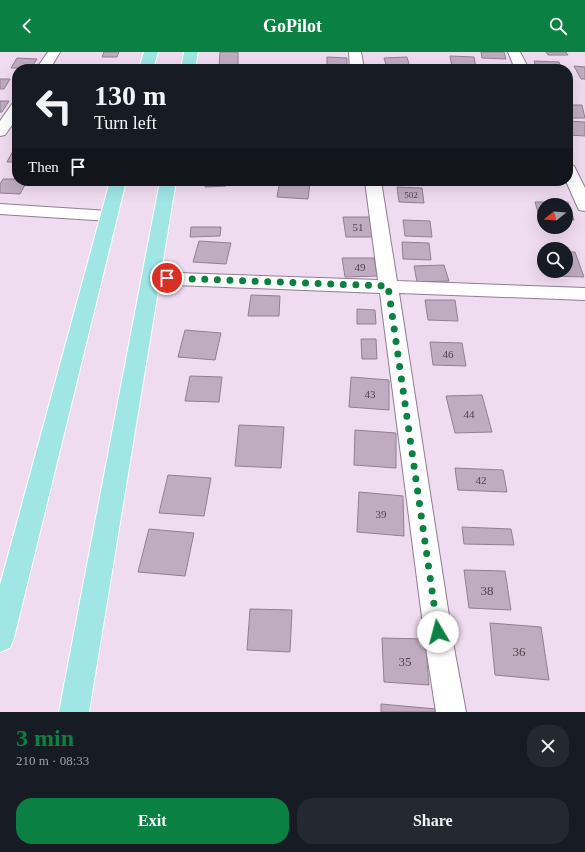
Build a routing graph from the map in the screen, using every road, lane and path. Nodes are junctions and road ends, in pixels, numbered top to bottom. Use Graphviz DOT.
graph roads {
  1 [pos="54,52"];
  2 [pos="151,52"];
  3 [pos="191,52"];
  4 [pos="355,52"];
  5 [pos="514,52"];
  6 [pos="46,64"];
  7 [pos="147,64"];
  8 [pos="189,64"];
  9 [pos="356,64"];
  10 [pos="520,64"];
  11 [pos="12,114"];
  12 [pos="0,132"];
  13 [pos="573,180"];
  14 [pos="117,186"];
  15 [pos="167,186"];
  16 [pos="374,186"];
  17 [pos="585,206"];
  18 [pos="0,209"];
  19 [pos="108,216"];
  20 [pos="151,278"];
  21 [pos="388,286"];
  22 [pos="585,294"];
  23 [pos="0,638"];
  24 [pos="74,712"];
  25 [pos="451,712"];
  1 -- 6 [label="street"];
  2 -- 7 [label="main road"];
  3 -- 8 [label="main road"];
  4 -- 9 [label="street"];
  5 -- 10 [label="street"];
  11 -- 12 [label="street"];
  13 -- 17 [label="street"];
  14 -- 19 [label="main road"];
  15 -- 20 [label="main road"];
  16 -- 21 [label="street"];
  18 -- 19 [label="street"];
  19 -- 23 [label="main road"];
  20 -- 21 [label="street"];
  20 -- 24 [label="main road"];
  21 -- 22 [label="street"];
  21 -- 25 [label="street"];
}
